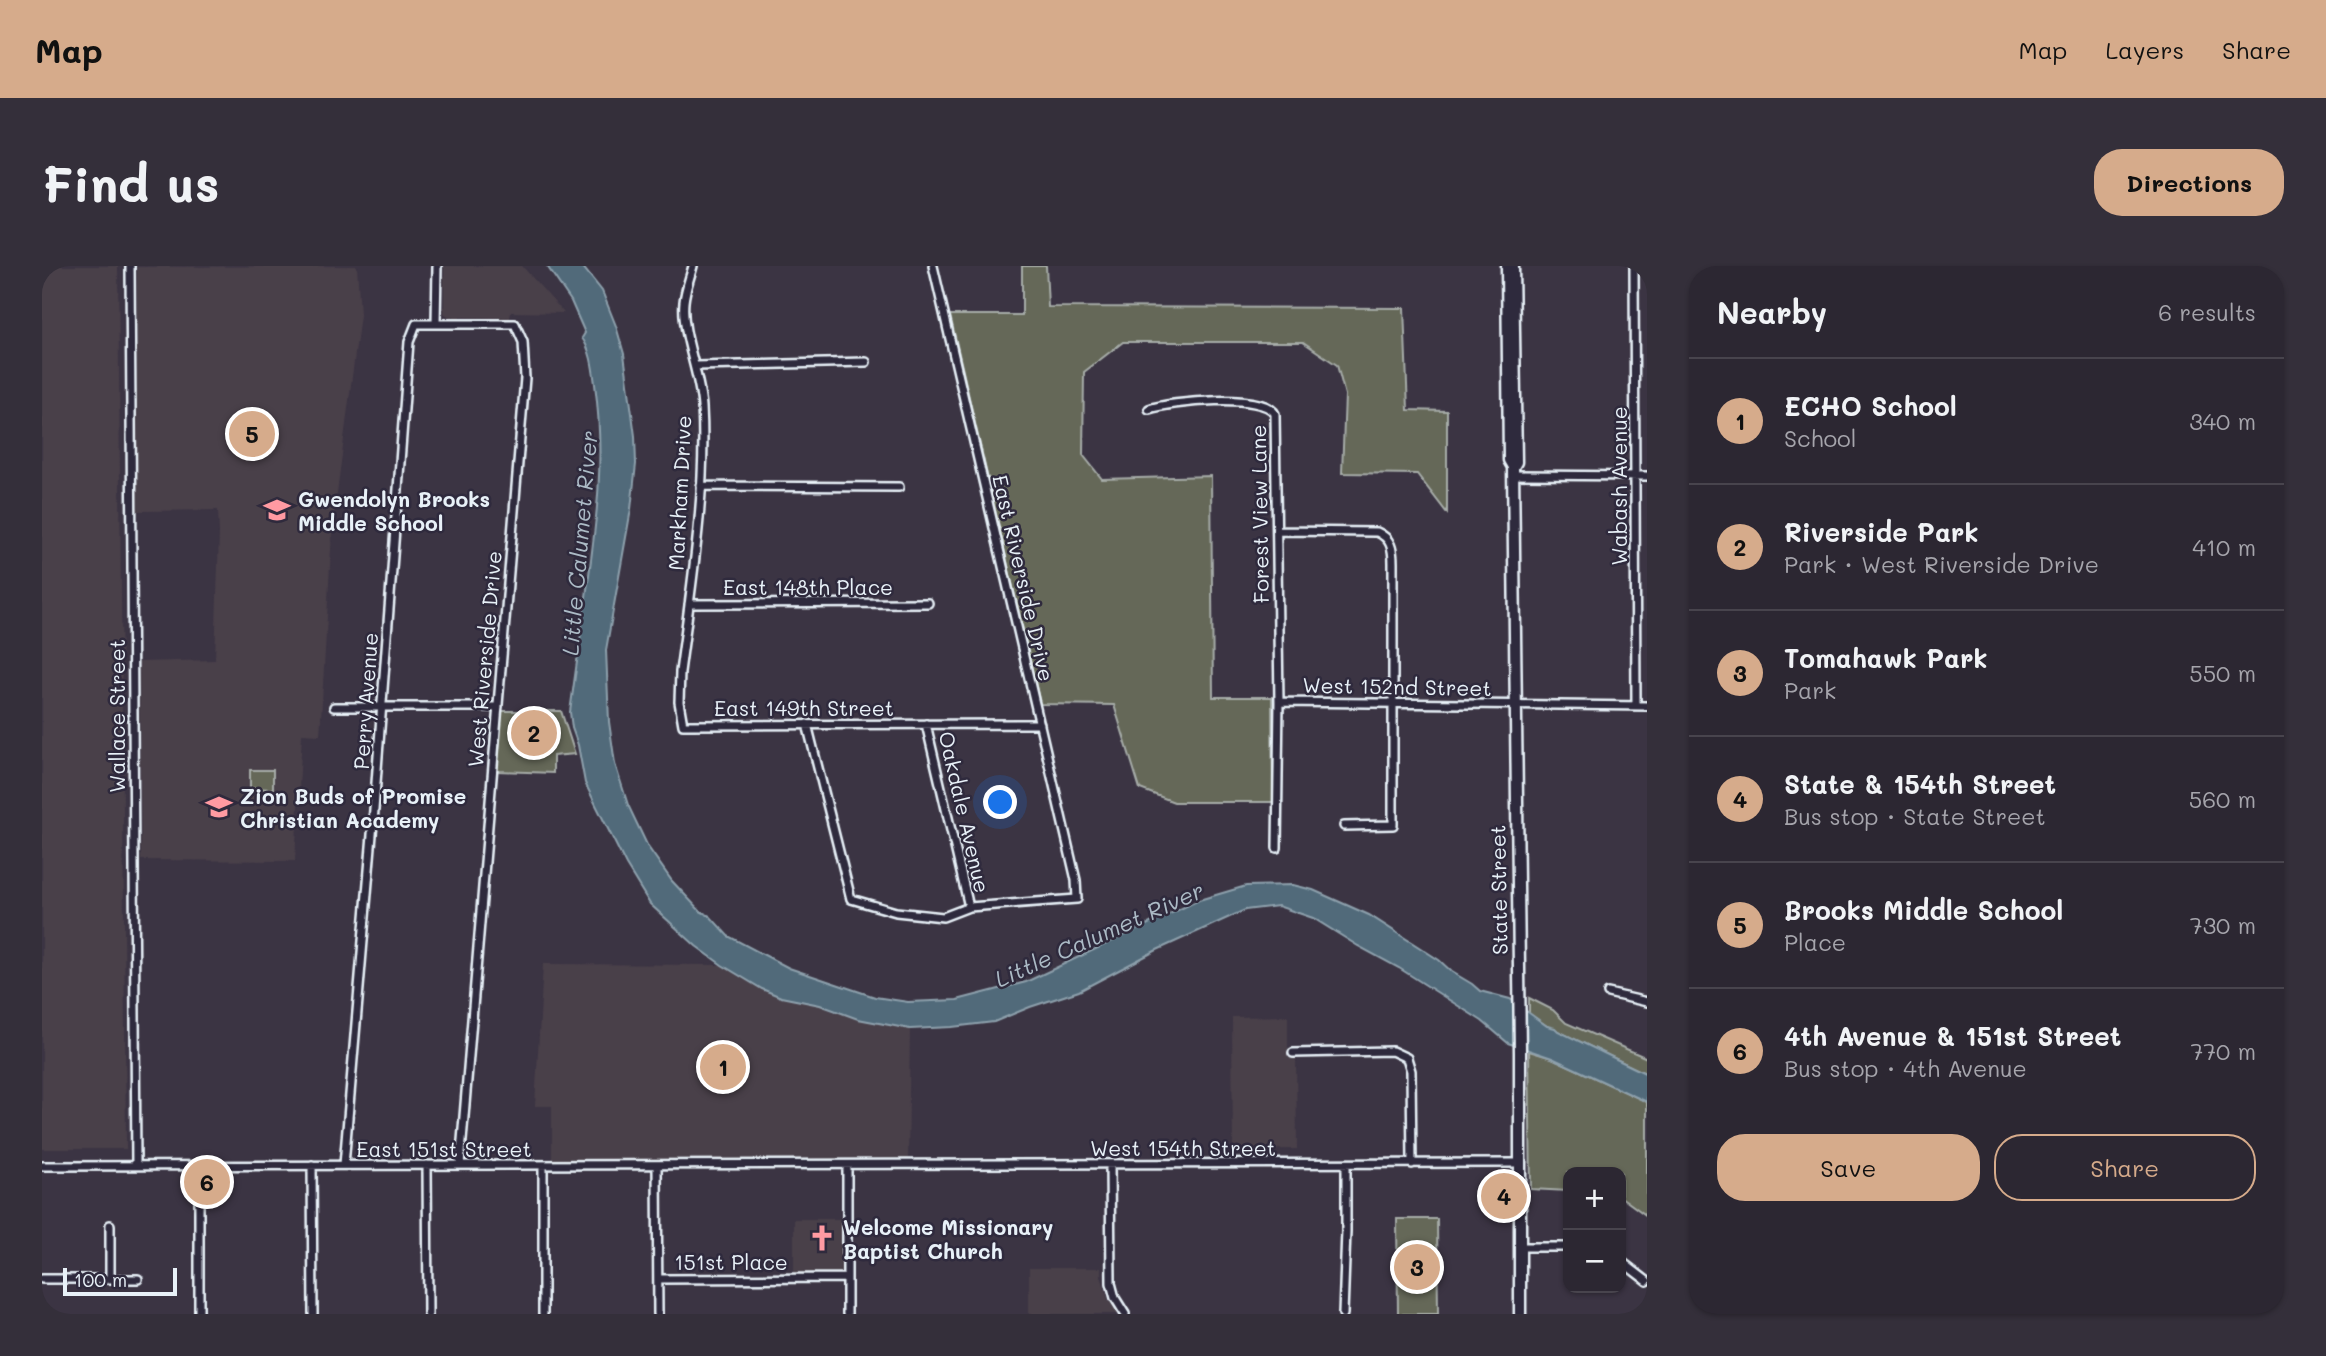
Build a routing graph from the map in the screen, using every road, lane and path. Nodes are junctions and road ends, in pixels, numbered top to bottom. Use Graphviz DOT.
graph roads {
  1 [pos="130,266"];
  2 [pos="437,266"];
  3 [pos="693,266"];
  4 [pos="933,266"];
  5 [pos="1507,266"];
  6 [pos="1513,266"];
  7 [pos="1634,266"];
  8 [pos="436,324"];
  9 [pos="866,362"];
  10 [pos="696,366"];
  11 [pos="1149,409"];
  12 [pos="1513,471"];
  13 [pos="1636,476"];
  14 [pos="1647,476"];
  15 [pos="701,486"];
  16 [pos="899,487"];
  17 [pos="1277,531"];
  18 [pos="928,603"];
  19 [pos="689,604"];
  20 [pos="1279,702"];
  21 [pos="1392,704"];
  22 [pos="1516,705"];
  23 [pos="498,706"];
  24 [pos="1636,706"];
  25 [pos="1647,706"];
  26 [pos="334,707"];
  27 [pos="382,707"];
  28 [pos="1040,723"];
  29 [pos="807,724"];
  30 [pos="926,724"];
  31 [pos="683,725"];
  32 [pos="1344,826"];
  33 [pos="1277,848"];
  34 [pos="969,907"];
  35 [pos="1608,993"];
  36 [pos="1647,1002"];
  37 [pos="1293,1052"];
  38 [pos="1519,1163"];
  39 [pos="1110,1164"];
  40 [pos="1346,1164"];
  41 [pos="1412,1164"];
  42 [pos="427,1165"];
  43 [pos="460,1165"];
  44 [pos="657,1165"];
  45 [pos="847,1165"];
  46 [pos="42,1166"];
  47 [pos="136,1166"];
  48 [pos="200,1166"];
  49 [pos="312,1166"];
  50 [pos="344,1166"];
  51 [pos="543,1166"];
  52 [pos="110,1225"];
  53 [pos="1520,1247"];
  54 [pos="1563,1247"];
  55 [pos="1626,1265"];
  56 [pos="847,1278"];
  57 [pos="42,1279"];
  58 [pos="110,1279"];
  59 [pos="138,1279"];
  60 [pos="658,1279"];
  61 [pos="1647,1281"];
  62 [pos="199,1314"];
  63 [pos="313,1314"];
  64 [pos="428,1314"];
  65 [pos="543,1314"];
  66 [pos="658,1314"];
  67 [pos="847,1314"];
  68 [pos="1125,1314"];
  69 [pos="1343,1314"];
  70 [pos="1520,1314"];
  1 -- 47 [label="street, Wallace Street"];
  2 -- 8 [label="street"];
  3 -- 10 [label="street, Markham Drive"];
  4 -- 28 [label="street, East Riverside Drive"];
  5 -- 12 [label="main road, State Street"];
  6 -- 12 [label="main road, State Street"];
  7 -- 13 [label="street, Wabash Avenue"];
  8 -- 23 [label="street, West Riverside Drive"];
  8 -- 27 [label="street, Perry Avenue"];
  9 -- 10 [label="street"];
  10 -- 15 [label="street, Markham Drive"];
  11 -- 17 [label="street, Forest View Lane"];
  12 -- 13 [label="street"];
  12 -- 22 [label="main road, State Street"];
  13 -- 14 [label="street"];
  13 -- 24 [label="street, Wabash Avenue"];
  15 -- 16 [label="street"];
  15 -- 19 [label="street, Markham Drive"];
  17 -- 20 [label="street, Forest View Lane"];
  17 -- 21 [label="street"];
  18 -- 19 [label="street, East 148th Place"];
  19 -- 31 [label="street, Markham Drive"];
  20 -- 21 [label="street, West 152nd Street"];
  20 -- 33 [label="street, Forest View Lane"];
  21 -- 22 [label="street, West 152nd Street"];
  21 -- 32 [label="street"];
  22 -- 24 [label="street, West 152nd Street"];
  22 -- 38 [label="main road, State Street"];
  23 -- 27 [label="street"];
  23 -- 43 [label="street, West Riverside Drive"];
  24 -- 25 [label="street, West 152nd Street"];
  26 -- 27 [label="street"];
  27 -- 50 [label="street, Perry Avenue"];
  28 -- 30 [label="street"];
  28 -- 34 [label="street, East Riverside Drive"];
  29 -- 30 [label="street, East 149th Street"];
  29 -- 31 [label="street, East 149th Street"];
  29 -- 34 [label="street"];
  30 -- 34 [label="street, Oakdale Avenue"];
  35 -- 36 [label="street"];
  37 -- 41 [label="street"];
  38 -- 41 [label="street, West 154th Street"];
  38 -- 53 [label="main road, State Street"];
  39 -- 40 [label="street, West 154th Street"];
  39 -- 45 [label="street, West 154th Street"];
  39 -- 68 [label="street"];
  40 -- 41 [label="street, West 154th Street"];
  40 -- 69 [label="street"];
  42 -- 43 [label="street, East 151st Street"];
  42 -- 50 [label="street, East 151st Street"];
  42 -- 64 [label="street"];
  43 -- 51 [label="street, East 151st Street"];
  44 -- 45 [label="street, East 151st Street"];
  44 -- 51 [label="street, East 151st Street"];
  44 -- 60 [label="street"];
  45 -- 56 [label="street"];
  46 -- 47 [label="street, East 151st Street"];
  47 -- 48 [label="street, East 151st Street"];
  48 -- 49 [label="street, East 151st Street"];
  48 -- 62 [label="street"];
  49 -- 50 [label="street, East 151st Street"];
  49 -- 63 [label="street"];
  51 -- 65 [label="street"];
  52 -- 58 [label="street"];
  53 -- 54 [label="street"];
  53 -- 70 [label="main road, State Street"];
  55 -- 61 [label="street"];
  56 -- 60 [label="street, 151st Place"];
  56 -- 67 [label="street"];
  57 -- 58 [label="street"];
  58 -- 59 [label="street"];
  60 -- 66 [label="street"];
}
